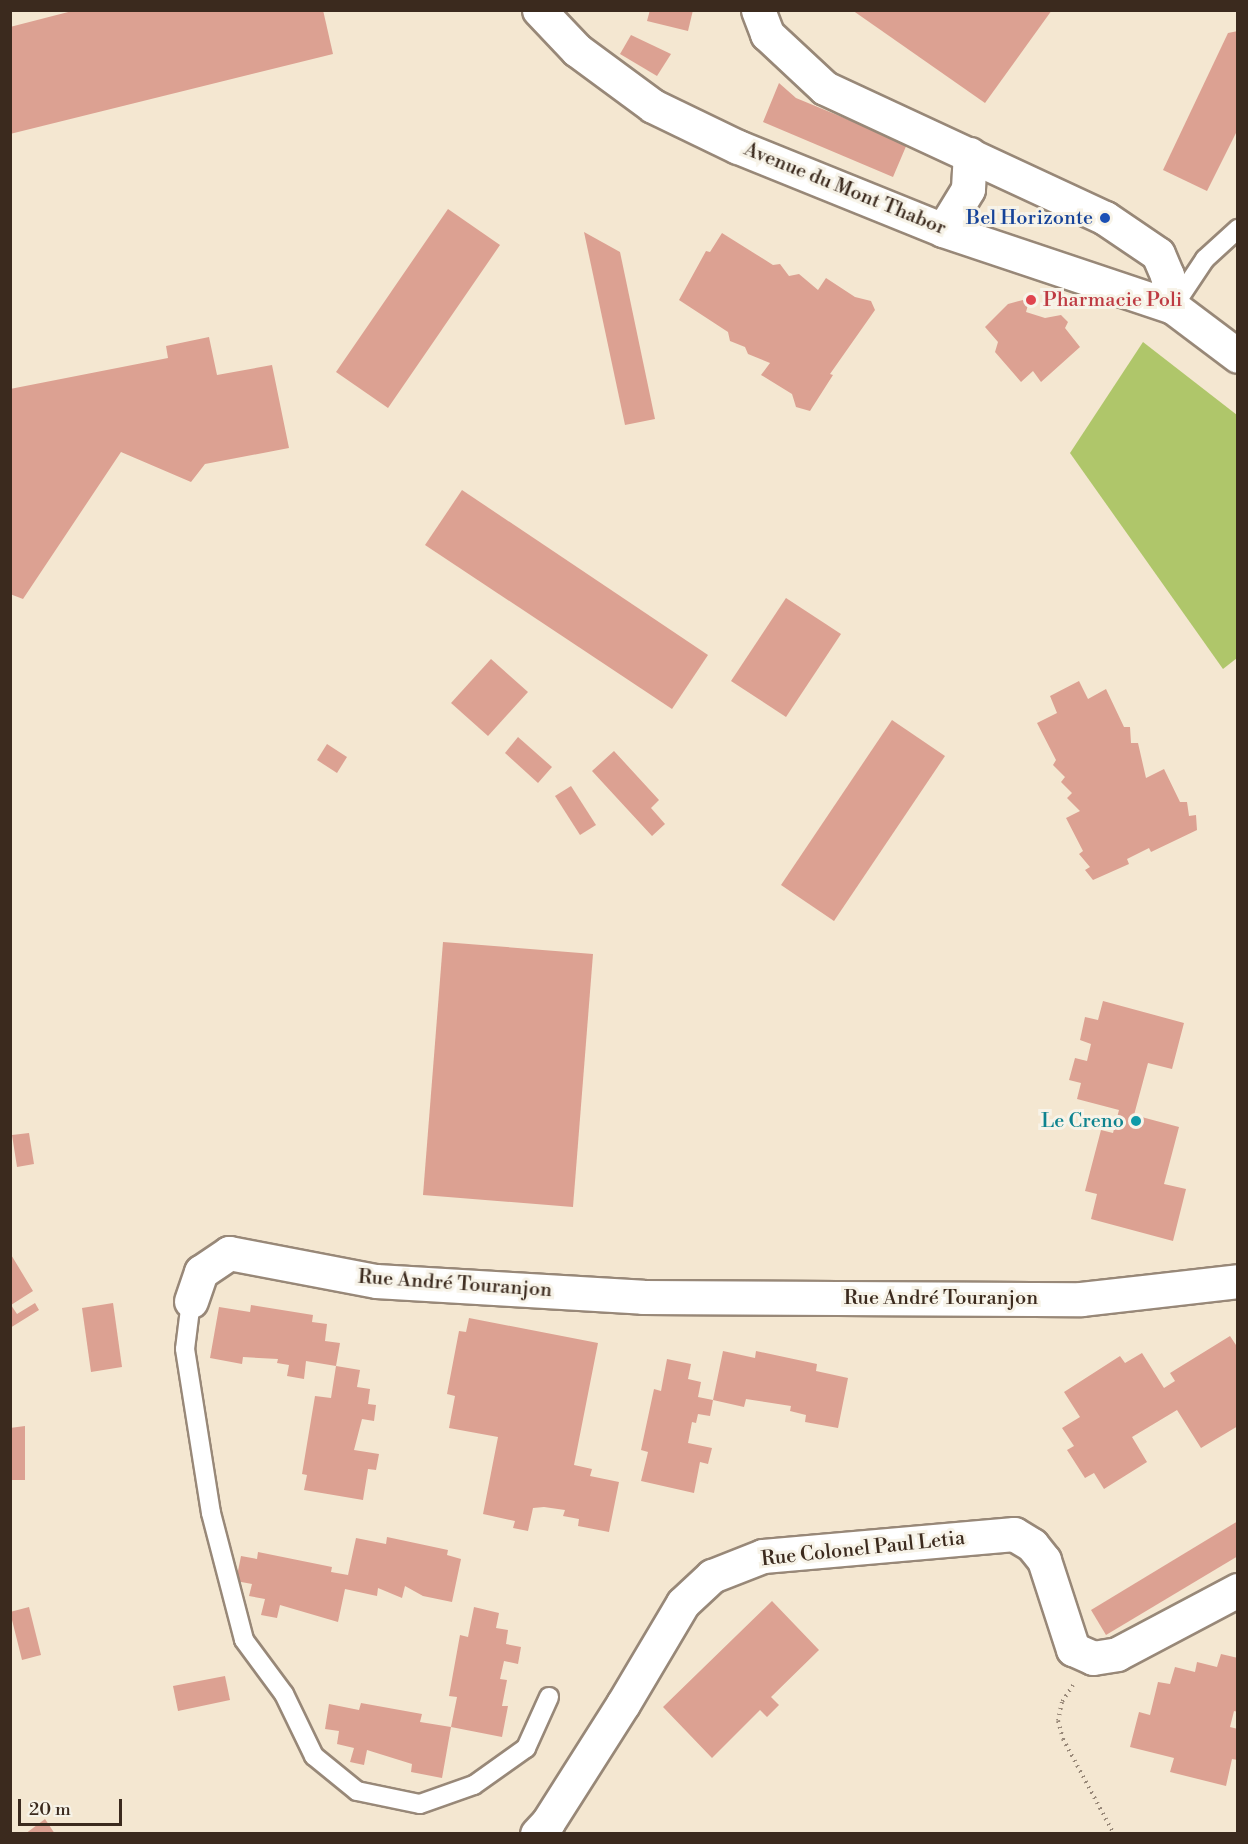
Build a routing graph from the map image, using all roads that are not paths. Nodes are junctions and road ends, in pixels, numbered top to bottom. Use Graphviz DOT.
graph roads {
  1 [pos="539,10"];
  2 [pos="758,10"];
  3 [pos="970,154"];
  4 [pos="1238,229"];
  5 [pos="944,230"];
  6 [pos="1173,307"];
  7 [pos="1238,356"];
  8 [pos="1238,1281"];
  9 [pos="190,1301"];
  10 [pos="1238,1590"];
  11 [pos="549,1697"];
  12 [pos="537,1833"];
  1 -- 5 [label="street, Avenue du Mont Thabor"];
  2 -- 3 [label="street"];
  3 -- 5 [label="street"];
  3 -- 6 [label="street"];
  4 -- 6 [label="lane"];
  5 -- 6 [label="street, Avenue du Mont Thabor"];
  6 -- 7 [label="street, Avenue du Mont Thabor"];
  8 -- 9 [label="street, Rue André Touranjon"];
  9 -- 11 [label="lane, Rue André Touranjon"];
  10 -- 12 [label="street, Rue Colonel Paul Letia"];
}
